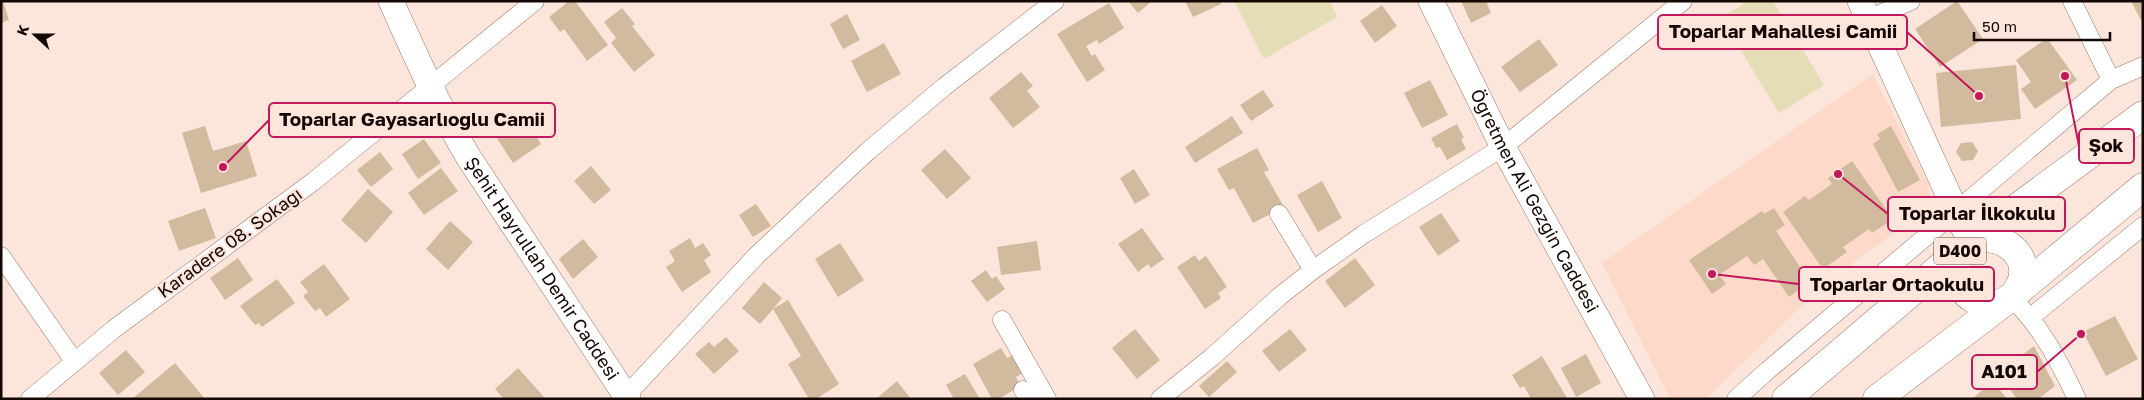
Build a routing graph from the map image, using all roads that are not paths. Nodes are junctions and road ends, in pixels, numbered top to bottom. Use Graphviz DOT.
graph roads {
  1 [pos="391,1"];
  2 [pos="535,1"];
  3 [pos="1056,1"];
  4 [pos="1431,1"];
  5 [pos="1683,1"];
  6 [pos="1911,1"];
  7 [pos="2072,1"];
  8 [pos="1864,10"];
  9 [pos="2143,66"];
  10 [pos="2111,80"];
  11 [pos="429,87"];
  12 [pos="2143,115"];
  13 [pos="1503,147"];
  14 [pos="2143,187"];
  15 [pos="1956,212"];
  16 [pos="1279,214"];
  17 [pos="2143,226"];
  18 [pos="1970,242"];
  19 [pos="1,256"];
  20 [pos="1313,270"];
  21 [pos="2011,297"];
  22 [pos="2031,317"];
  23 [pos="1002,320"];
  24 [pos="74,361"];
  25 [pos="626,398"];
  26 [pos="30,399"];
  27 [pos="1047,399"];
  28 [pos="1160,399"];
  29 [pos="1642,399"];
  30 [pos="1736,399"];
  31 [pos="1786,399"];
  32 [pos="1877,399"];
  33 [pos="2077,399"];
  1 -- 11 [label="street, Şehit Hayrullah Demir Caddesi"];
  2 -- 11 [label="street, Karadere 08. Sokağı"];
  3 -- 25 [label="street"];
  4 -- 13 [label="street, Öğretmen Ali Gezgin Caddesi"];
  5 -- 13 [label="street"];
  6 -- 8 [label="street"];
  7 -- 10 [label="street"];
  8 -- 15 [label="street"];
  9 -- 10 [label="street"];
  10 -- 15 [label="street"];
  11 -- 24 [label="street, Karadere 08. Sokağı"];
  11 -- 25 [label="street, Şehit Hayrullah Demir Caddesi"];
  12 -- 18 [label="highway, D400"];
  13 -- 20 [label="street"];
  13 -- 29 [label="street, Öğretmen Ali Gezgin Caddesi"];
  14 -- 21 [label="highway"];
  15 -- 18 [label="street"];
  15 -- 30 [label="street"];
  16 -- 20 [label="street"];
  17 -- 22 [label="street"];
  18 -- 21 [label="highway"];
  18 -- 21 [label="highway"];
  18 -- 31 [label="highway, D400"];
  19 -- 24 [label="street"];
  20 -- 28 [label="street"];
  21 -- 22 [label="street"];
  21 -- 32 [label="highway"];
  22 -- 33 [label="street"];
  23 -- 27 [label="street"];
  24 -- 26 [label="street, Karadere 08. Sokağı"];
}
